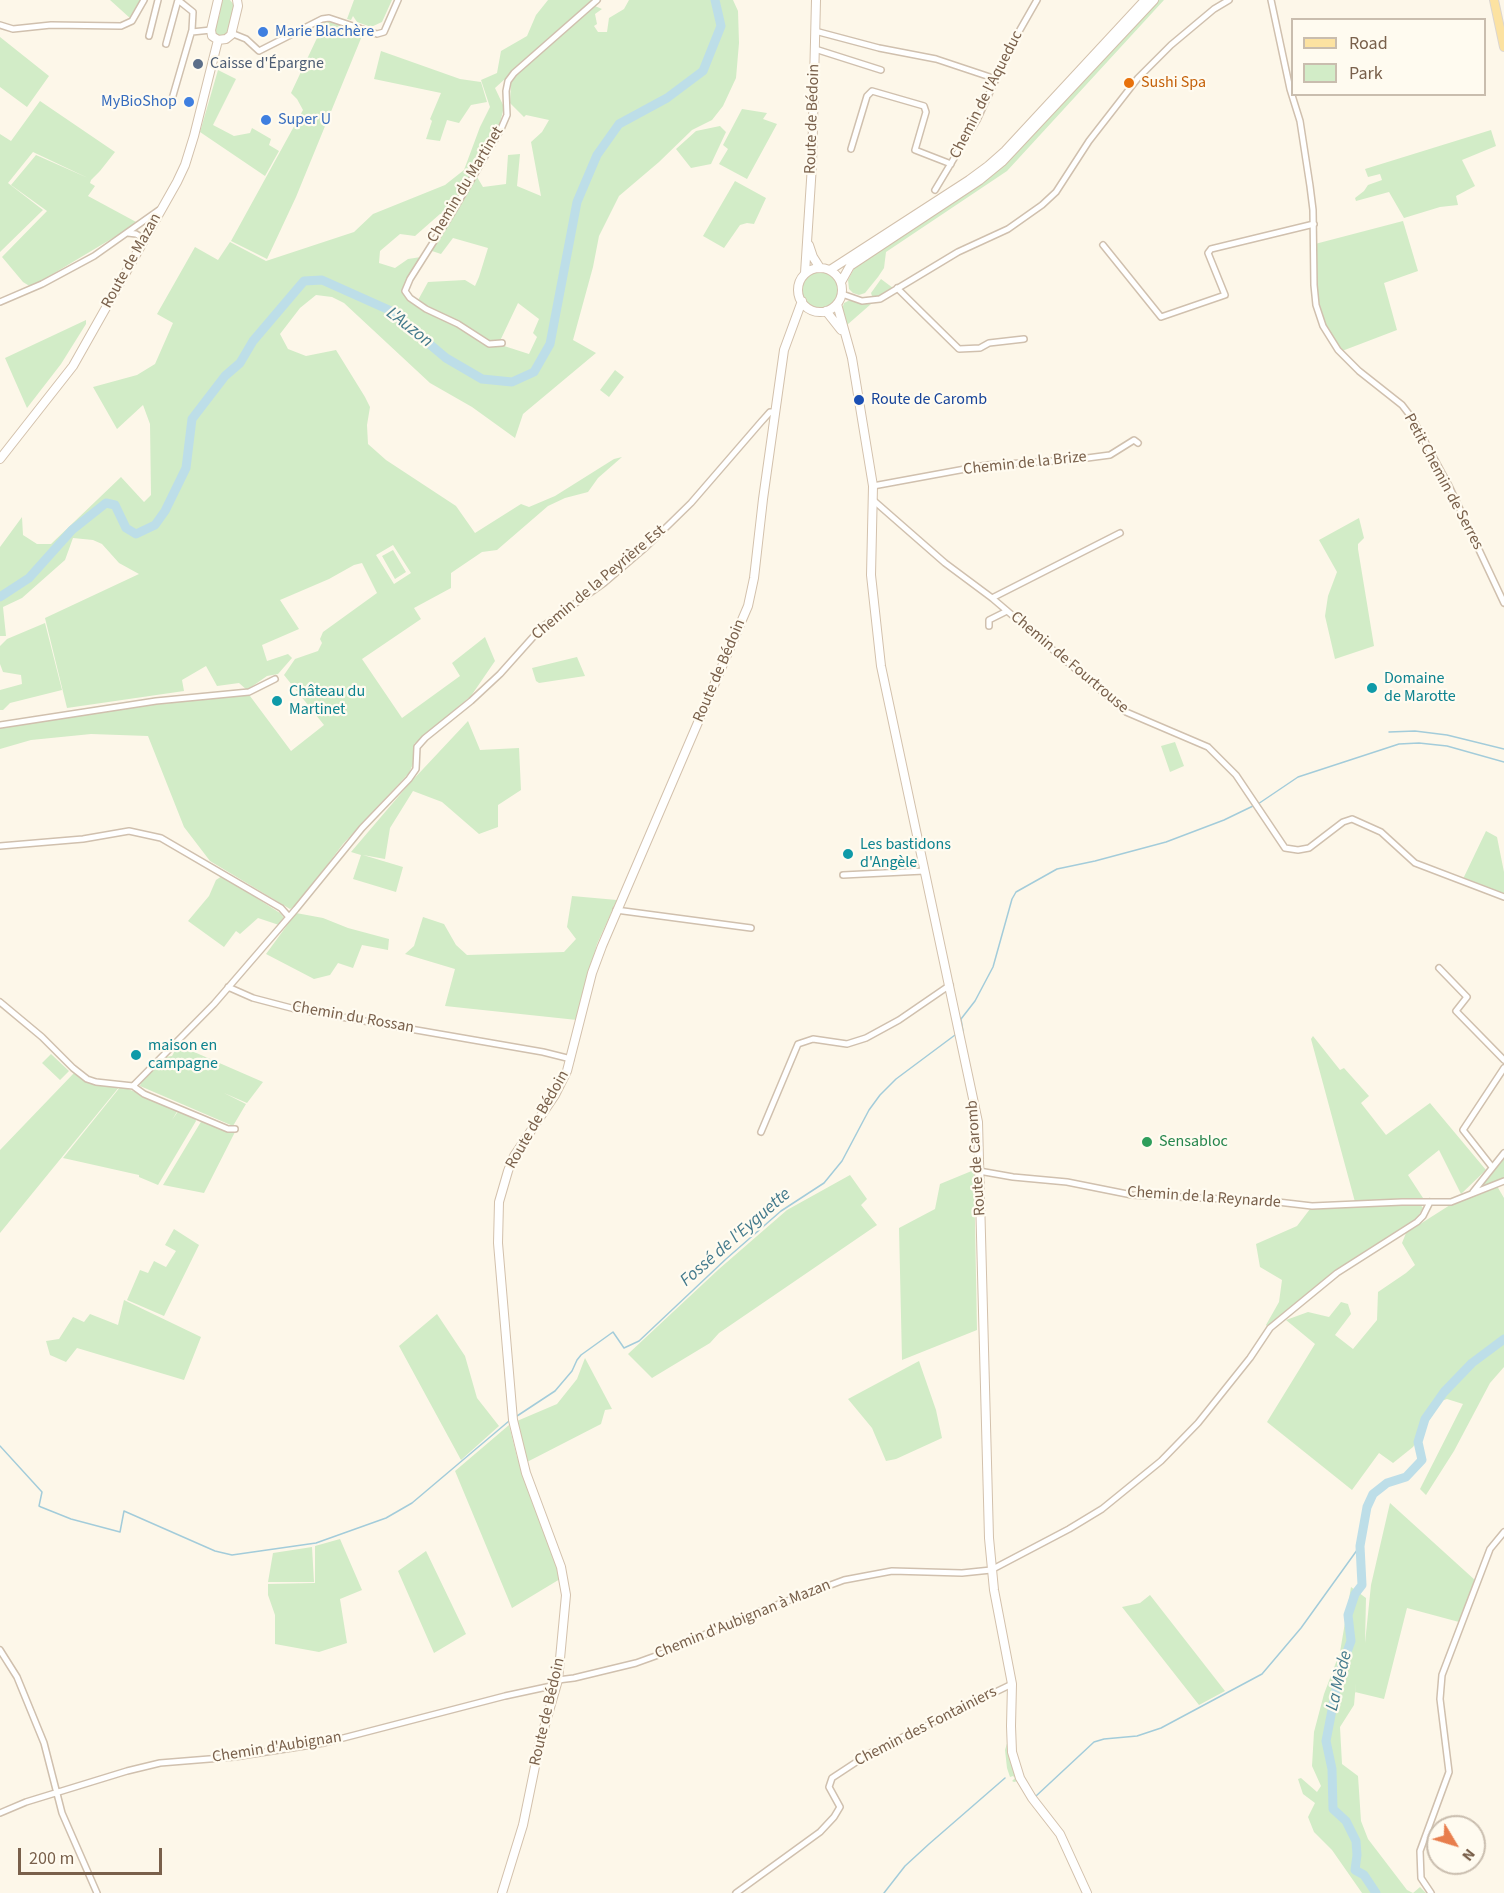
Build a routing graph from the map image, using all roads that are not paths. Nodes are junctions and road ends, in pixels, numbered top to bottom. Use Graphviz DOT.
graph roads {
  1 [pos="144,0"];
  2 [pos="158,0"];
  3 [pos="178,0"];
  4 [pos="218,0"];
  5 [pos="237,0"];
  6 [pos="399,0"];
  7 [pos="597,0"];
  8 [pos="816,0"];
  9 [pos="1037,0"];
  10 [pos="1145,0"];
  11 [pos="1154,0"];
  12 [pos="1229,0"];
  13 [pos="1271,0"];
  14 [pos="1494,0"];
  15 [pos="0,25"];
  16 [pos="210,30"];
  17 [pos="815,31"];
  18 [pos="192,32"];
  19 [pos="231,33"];
  20 [pos="149,36"];
  21 [pos="219,40"];
  22 [pos="165,45"];
  23 [pos="1504,48"];
  24 [pos="815,49"];
  25 [pos="881,70"];
  26 [pos="996,79"];
  27 [pos="1291,92"];
  28 [pos="1292,96"];
  29 [pos="172,99"];
  30 [pos="851,149"];
  31 [pos="951,164"];
  32 [pos="935,190"];
  33 [pos="162,207"];
  34 [pos="1314,224"];
  35 [pos="136,227"];
  36 [pos="127,234"];
  37 [pos="146,237"];
  38 [pos="807,237"];
  39 [pos="1104,245"];
  40 [pos="820,268"];
  41 [pos="830,270"];
  42 [pos="806,273"];
  43 [pos="841,282"];
  44 [pos="897,288"];
  45 [pos="842,294"];
  46 [pos="802,301"];
  47 [pos="0,302"];
  48 [pos="837,304"];
  49 [pos="811,310"];
  50 [pos="826,311"];
  51 [pos="790,332"];
  52 [pos="1024,339"];
  53 [pos="847,342"];
  54 [pos="502,344"];
  55 [pos="775,412"];
  56 [pos="1138,443"];
  57 [pos="0,459"];
  58 [pos="873,486"];
  59 [pos="873,500"];
  60 [pos="1120,533"];
  61 [pos="992,598"];
  62 [pos="1504,603"];
  63 [pos="1007,611"];
  64 [pos="989,626"];
  65 [pos="275,679"];
  66 [pos="0,725"];
  67 [pos="0,846"];
  68 [pos="924,871"];
  69 [pos="843,875"];
  70 [pos="1504,897"];
  71 [pos="616,910"];
  72 [pos="290,917"];
  73 [pos="751,928"];
  74 [pos="1439,968"];
  75 [pos="950,985"];
  76 [pos="228,987"];
  77 [pos="0,1002"];
  78 [pos="571,1059"];
  79 [pos="1504,1060"];
  80 [pos="1504,1068"];
  81 [pos="133,1086"];
  82 [pos="235,1129"];
  83 [pos="761,1132"];
  84 [pos="1504,1153"];
  85 [pos="1492,1167"];
  86 [pos="979,1171"];
  87 [pos="1504,1181"];
  88 [pos="1472,1193"];
  89 [pos="1430,1202"];
  90 [pos="1504,1532"];
  91 [pos="991,1570"];
  92 [pos="0,1650"];
  93 [pos="557,1683"];
  94 [pos="1012,1684"];
  95 [pos="56,1793"];
  96 [pos="0,1813"];
  97 [pos="97,1893"];
  98 [pos="502,1893"];
  99 [pos="736,1893"];
  100 [pos="1087,1893"];
  101 [pos="1431,1893"];
  1 -- 15 [label="street"];
  2 -- 20 [label="street"];
  3 -- 18 [label="street"];
  3 -- 22 [label="street"];
  4 -- 16 [label="main road"];
  5 -- 19 [label="main road"];
  6 -- 19 [label="street"];
  7 -- 54 [label="street, Chemin du Martinet"];
  8 -- 17 [label="main road, Route de Bédoin"];
  9 -- 26 [label="street, Chemin de l'Aqueduc"];
  10 -- 41 [label="main road"];
  11 -- 43 [label="main road"];
  12 -- 44 [label="street"];
  13 -- 27 [label="street, Petit Chemin de Serres"];
  14 -- 23 [label="main road"];
  16 -- 18 [label="street"];
  16 -- 21 [label="main road"];
  17 -- 24 [label="main road, Route de Bédoin"];
  17 -- 26 [label="street"];
  18 -- 29 [label="street"];
  19 -- 21 [label="main road"];
  21 -- 33 [label="main road, Route de Mazan"];
  24 -- 25 [label="street"];
  24 -- 38 [label="main road, Route de Bédoin"];
  26 -- 31 [label="street, Chemin de l'Aqueduc"];
  28 -- 34 [label="street, Petit Chemin de Serres"];
  30 -- 31 [label="street"];
  31 -- 32 [label="street, Chemin de l'Aqueduc"];
  33 -- 35 [label="street"];
  33 -- 37 [label="main road, Route de Mazan"];
  34 -- 39 [label="street"];
  34 -- 62 [label="street, Petit Chemin de Serres"];
  35 -- 36 [label="street"];
  35 -- 37 [label="street"];
  36 -- 37 [label="street"];
  36 -- 47 [label="street"];
  37 -- 57 [label="main road, Route de Mazan"];
  38 -- 40 [label="main road, Route de Bédoin"];
  38 -- 42 [label="main road, Route de Bédoin"];
  40 -- 41 [label="main road"];
  40 -- 42 [label="main road"];
  41 -- 43 [label="main road"];
  42 -- 46 [label="main road"];
  43 -- 45 [label="main road"];
  44 -- 45 [label="street"];
  44 -- 52 [label="street"];
  45 -- 48 [label="main road"];
  46 -- 49 [label="main road"];
  46 -- 51 [label="main road, Route de Bédoin"];
  48 -- 50 [label="main road"];
  48 -- 53 [label="main road, Route de Caromb"];
  49 -- 50 [label="main road"];
  49 -- 51 [label="main road"];
  50 -- 53 [label="main road"];
  51 -- 55 [label="main road, Route de Bédoin"];
  53 -- 58 [label="main road, Route de Caromb"];
  55 -- 71 [label="main road, Route de Bédoin"];
  55 -- 72 [label="street, Chemin de la Peyrière Est"];
  56 -- 58 [label="street, Chemin de la Brize"];
  58 -- 59 [label="main road, Route de Caromb"];
  59 -- 61 [label="street, Chemin de Fourtrouse"];
  59 -- 68 [label="main road, Route de Caromb"];
  60 -- 61 [label="street"];
  61 -- 63 [label="street, Chemin de Fourtrouse"];
  63 -- 64 [label="street"];
  63 -- 70 [label="street, Chemin de Fourtrouse"];
  65 -- 66 [label="street"];
  67 -- 72 [label="street"];
  68 -- 69 [label="street"];
  68 -- 75 [label="main road, Route de Caromb"];
  71 -- 73 [label="street"];
  71 -- 78 [label="main road, Route de Bédoin"];
  72 -- 76 [label="street"];
  74 -- 79 [label="street"];
  75 -- 83 [label="street"];
  75 -- 86 [label="main road, Route de Caromb"];
  76 -- 78 [label="street, Chemin du Rossan"];
  76 -- 81 [label="street"];
  77 -- 81 [label="street"];
  78 -- 93 [label="main road, Route de Bédoin"];
  80 -- 85 [label="street"];
  81 -- 82 [label="street"];
  84 -- 85 [label="street"];
  85 -- 88 [label="street"];
  86 -- 89 [label="street, Chemin de la Reynarde"];
  86 -- 91 [label="main road, Route de Caromb"];
  87 -- 88 [label="street"];
  88 -- 89 [label="street"];
  89 -- 91 [label="street, Chemin d'Aubignan à Mazan"];
  90 -- 101 [label="street"];
  91 -- 93 [label="street, Chemin d'Aubignan à Mazan"];
  91 -- 94 [label="main road, Route de Caromb"];
  92 -- 95 [label="street"];
  93 -- 95 [label="street, Chemin d'Aubignan"];
  93 -- 98 [label="main road, Route de Bédoin"];
  94 -- 99 [label="street, Chemin des Fontainiers"];
  94 -- 100 [label="main road, Route de Caromb"];
  95 -- 96 [label="street, Chemin d'Aubignan"];
  95 -- 97 [label="street"];
}
